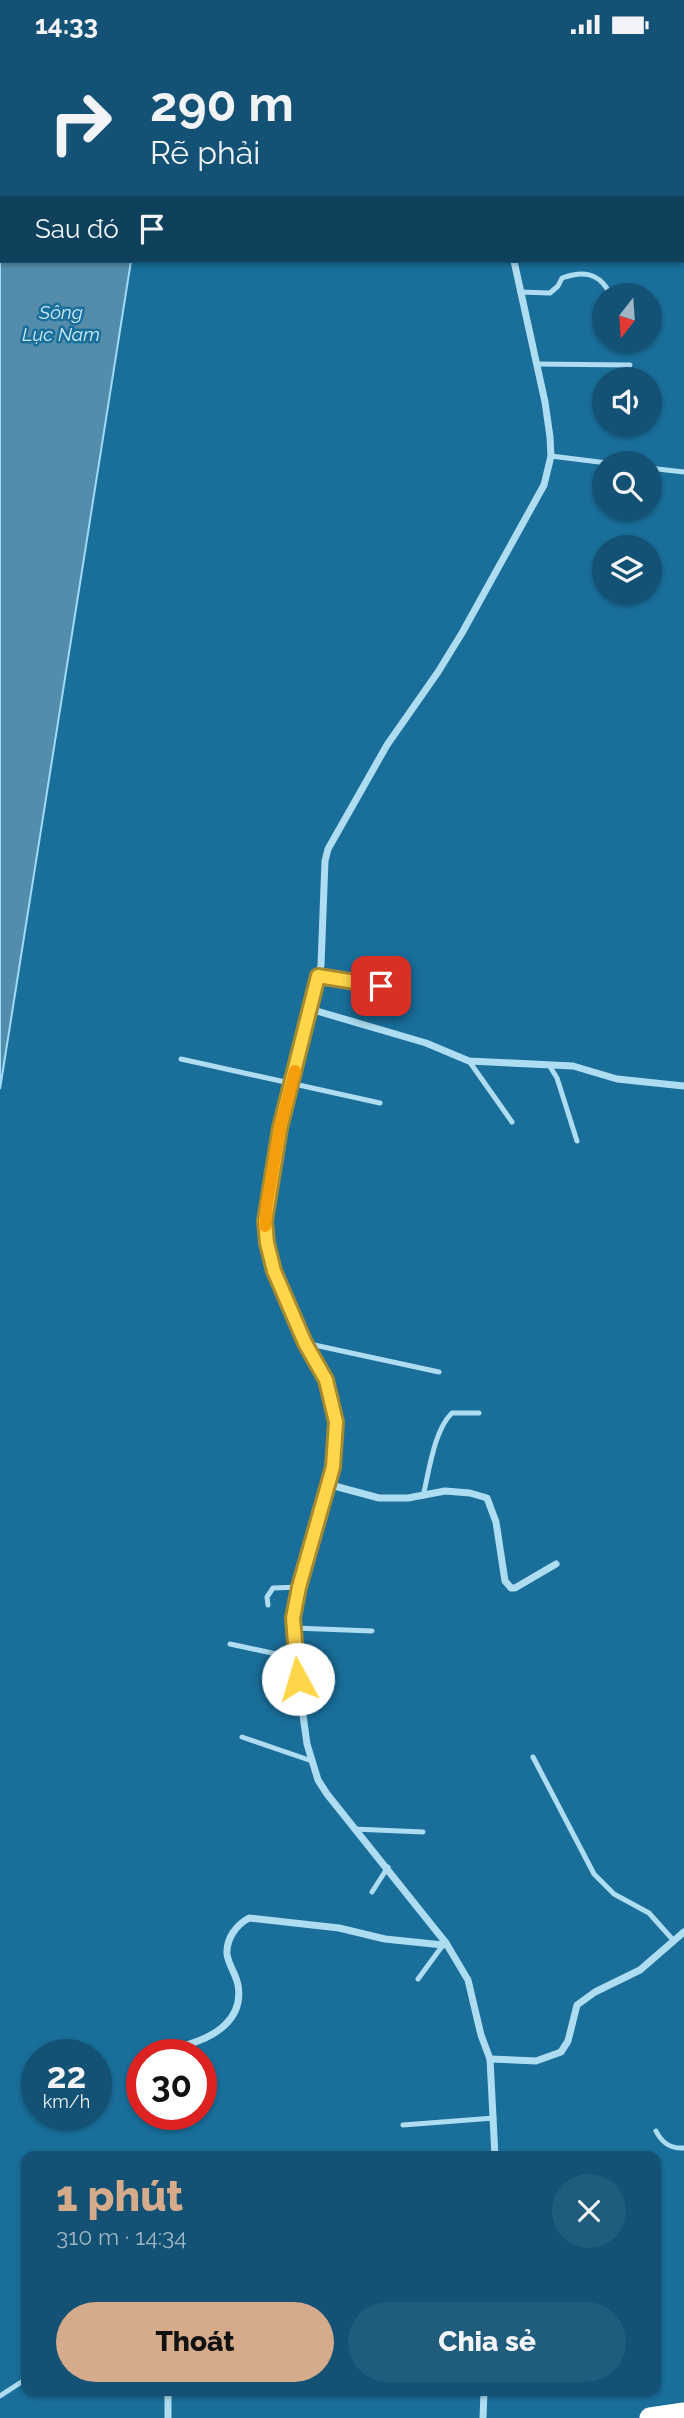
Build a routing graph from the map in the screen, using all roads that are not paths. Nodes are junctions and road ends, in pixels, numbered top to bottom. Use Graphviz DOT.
graph roads {
  1 [pos="514,263"];
  2 [pos="604,283"];
  3 [pos="520,292"];
  4 [pos="537,364"];
  5 [pos="630,365"];
  6 [pos="551,456"];
  7 [pos="592,461"];
  8 [pos="662,469"];
  9 [pos="684,472"];
  10 [pos="318,976"];
  11 [pos="401,990"];
  12 [pos="310,1009"];
  13 [pos="181,1059"];
  14 [pos="469,1061"];
  15 [pos="549,1065"];
  16 [pos="292,1082"];
  17 [pos="684,1086"];
  18 [pos="380,1103"];
  19 [pos="512,1122"];
  20 [pos="577,1141"];
  21 [pos="305,1343"];
  22 [pos="439,1372"];
  23 [pos="479,1413"];
  24 [pos="327,1484"];
  25 [pos="423,1496"];
  26 [pos="556,1564"];
  27 [pos="299,1587"];
  28 [pos="268,1605"];
  29 [pos="293,1628"];
  30 [pos="372,1631"];
  31 [pos="230,1644"];
  32 [pos="295,1658"];
  33 [pos="243,1737"];
  34 [pos="533,1757"];
  35 [pos="312,1761"];
  36 [pos="354,1829"];
  37 [pos="423,1832"];
  38 [pos="387,1867"];
  39 [pos="373,1892"];
  40 [pos="684,1932"];
  41 [pos="674,1941"];
  42 [pos="445,1944"];
  43 [pos="418,1979"];
  44 [pos="200,2039"];
  45 [pos="490,2059"];
  46 [pos="494,2119"];
  47 [pos="403,2125"];
  48 [pos="656,2131"];
  49 [pos="684,2148"];
  50 [pos="495,2151"];
  51 [pos="21,2382"];
  52 [pos="0,2396"];
  53 [pos="170,2396"];
  54 [pos="484,2396"];
  55 [pos="684,2413"];
  56 [pos="168,2418"];
  57 [pos="483,2418"];
  58 [pos="650,2418"];
  1 -- 3 [label="street"];
  2 -- 3 [label="lane"];
  3 -- 4 [label="street"];
  4 -- 5 [label="lane"];
  4 -- 6 [label="street"];
  6 -- 7 [label="lane"];
  6 -- 10 [label="street"];
  8 -- 9 [label="lane"];
  10 -- 11 [label="lane"];
  10 -- 12 [label="street"];
  12 -- 14 [label="street"];
  12 -- 16 [label="street"];
  13 -- 16 [label="lane"];
  14 -- 15 [label="street"];
  14 -- 19 [label="lane"];
  15 -- 17 [label="street"];
  15 -- 20 [label="lane"];
  16 -- 18 [label="lane"];
  16 -- 21 [label="street"];
  21 -- 22 [label="lane"];
  21 -- 24 [label="street"];
  23 -- 25 [label="lane"];
  24 -- 25 [label="street"];
  24 -- 27 [label="street"];
  25 -- 26 [label="street"];
  27 -- 28 [label="lane"];
  27 -- 29 [label="street"];
  29 -- 30 [label="lane"];
  29 -- 32 [label="street"];
  31 -- 32 [label="lane"];
  32 -- 35 [label="street"];
  33 -- 35 [label="lane"];
  34 -- 41 [label="lane"];
  35 -- 36 [label="street"];
  36 -- 37 [label="lane"];
  36 -- 38 [label="street"];
  38 -- 39 [label="lane"];
  38 -- 42 [label="street"];
  40 -- 41 [label="street"];
  41 -- 45 [label="street"];
  42 -- 43 [label="lane"];
  42 -- 44 [label="street"];
  42 -- 45 [label="street"];
  45 -- 46 [label="street"];
  46 -- 47 [label="lane"];
  46 -- 50 [label="street"];
  48 -- 49 [label="lane"];
  51 -- 52 [label="lane"];
  53 -- 56 [label="street"];
  54 -- 57 [label="street"];
  55 -- 58 [label="highway"];
}
